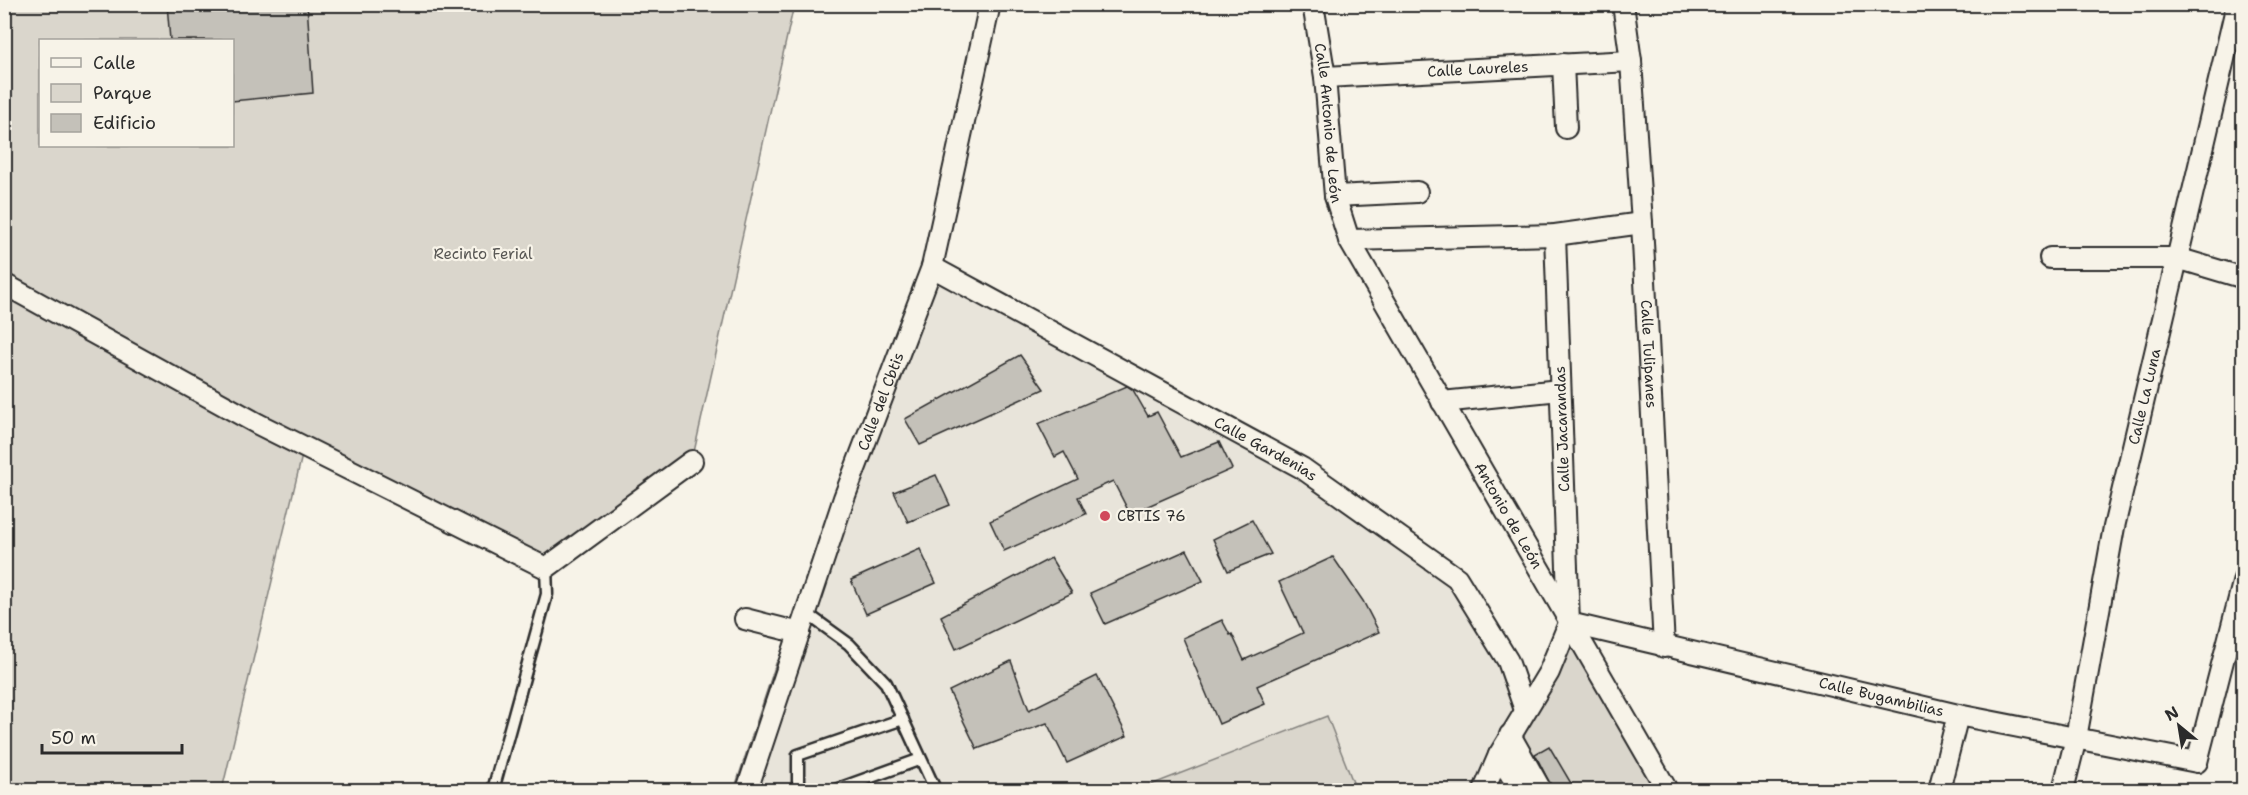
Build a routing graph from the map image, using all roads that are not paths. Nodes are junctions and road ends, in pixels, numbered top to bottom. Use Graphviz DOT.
graph roads {
  1 [pos="990,4"];
  2 [pos="1313,4"];
  3 [pos="1623,4"];
  4 [pos="2237,4"];
  5 [pos="1631,61"];
  6 [pos="1563,64"];
  7 [pos="1325,77"];
  8 [pos="1566,128"];
  9 [pos="1417,192"];
  10 [pos="1335,196"];
  11 [pos="1642,223"];
  12 [pos="1555,235"];
  13 [pos="1349,240"];
  14 [pos="2050,258"];
  15 [pos="2177,258"];
  16 [pos="932,267"];
  17 [pos="2244,278"];
  18 [pos="4,284"];
  19 [pos="1560,390"];
  20 [pos="1442,402"];
  21 [pos="692,461"];
  22 [pos="546,568"];
  23 [pos="2244,579"];
  24 [pos="806,613"];
  25 [pos="744,619"];
  26 [pos="1569,623"];
  27 [pos="800,633"];
  28 [pos="1664,647"];
  29 [pos="1525,710"];
  30 [pos="1958,715"];
  31 [pos="903,719"];
  32 [pos="1510,735"];
  33 [pos="2076,738"];
  34 [pos="1499,754"];
  35 [pos="921,759"];
  36 [pos="493,790"];
  37 [pos="747,790"];
  38 [pos="798,790"];
  39 [pos="835,790"];
  40 [pos="929,790"];
  41 [pos="1484,790"];
  42 [pos="1520,790"];
  43 [pos="1541,790"];
  44 [pos="1667,790"];
  45 [pos="1939,790"];
  46 [pos="2063,790"];
  1 -- 16 [label="street, Calle del Cbtis"];
  2 -- 7 [label="street, Calle Antonio de León"];
  3 -- 5 [label="street, Calle Tulipanes"];
  4 -- 15 [label="street, Calle La Luna"];
  5 -- 6 [label="street, Calle Laureles"];
  5 -- 11 [label="street, Calle Tulipanes"];
  6 -- 7 [label="street, Calle Laureles"];
  6 -- 8 [label="street"];
  7 -- 10 [label="street, Calle Antonio de León"];
  9 -- 10 [label="street"];
  10 -- 13 [label="street, Calle Antonio de León"];
  11 -- 12 [label="street"];
  11 -- 28 [label="street, Calle Tulipanes"];
  12 -- 13 [label="street"];
  12 -- 19 [label="street, Calle Jacarandas"];
  13 -- 20 [label="street, Antonio de León"];
  14 -- 15 [label="street"];
  15 -- 17 [label="street"];
  15 -- 33 [label="street, Calle La Luna"];
  16 -- 24 [label="street, Calle del Cbtis"];
  16 -- 29 [label="street, Calle Gardenias"];
  18 -- 22 [label="street"];
  19 -- 20 [label="street"];
  19 -- 26 [label="street, Calle Jacarandas"];
  20 -- 26 [label="street, Antonio de León"];
  21 -- 22 [label="street"];
  22 -- 36 [label="lane"];
  23 -- 33 [label="street, Calle Bugambilias"];
  24 -- 27 [label="street, Calle del Cbtis"];
  24 -- 31 [label="lane"];
  25 -- 27 [label="street"];
  26 -- 28 [label="street, Calle Bugambilias"];
  26 -- 29 [label="street"];
  26 -- 44 [label="street, Antonio de León"];
  27 -- 37 [label="street, Calle del Cbtis"];
  28 -- 30 [label="street, Calle Bugambilias"];
  29 -- 32 [label="street"];
  30 -- 33 [label="street, Calle Bugambilias"];
  30 -- 45 [label="street"];
  31 -- 35 [label="lane"];
  31 -- 38 [label="lane"];
  32 -- 34 [label="street"];
  32 -- 43 [label="street"];
  33 -- 46 [label="street, Calle La Luna"];
  34 -- 41 [label="street"];
  34 -- 42 [label="street"];
  35 -- 39 [label="lane"];
  35 -- 40 [label="lane"];
}
